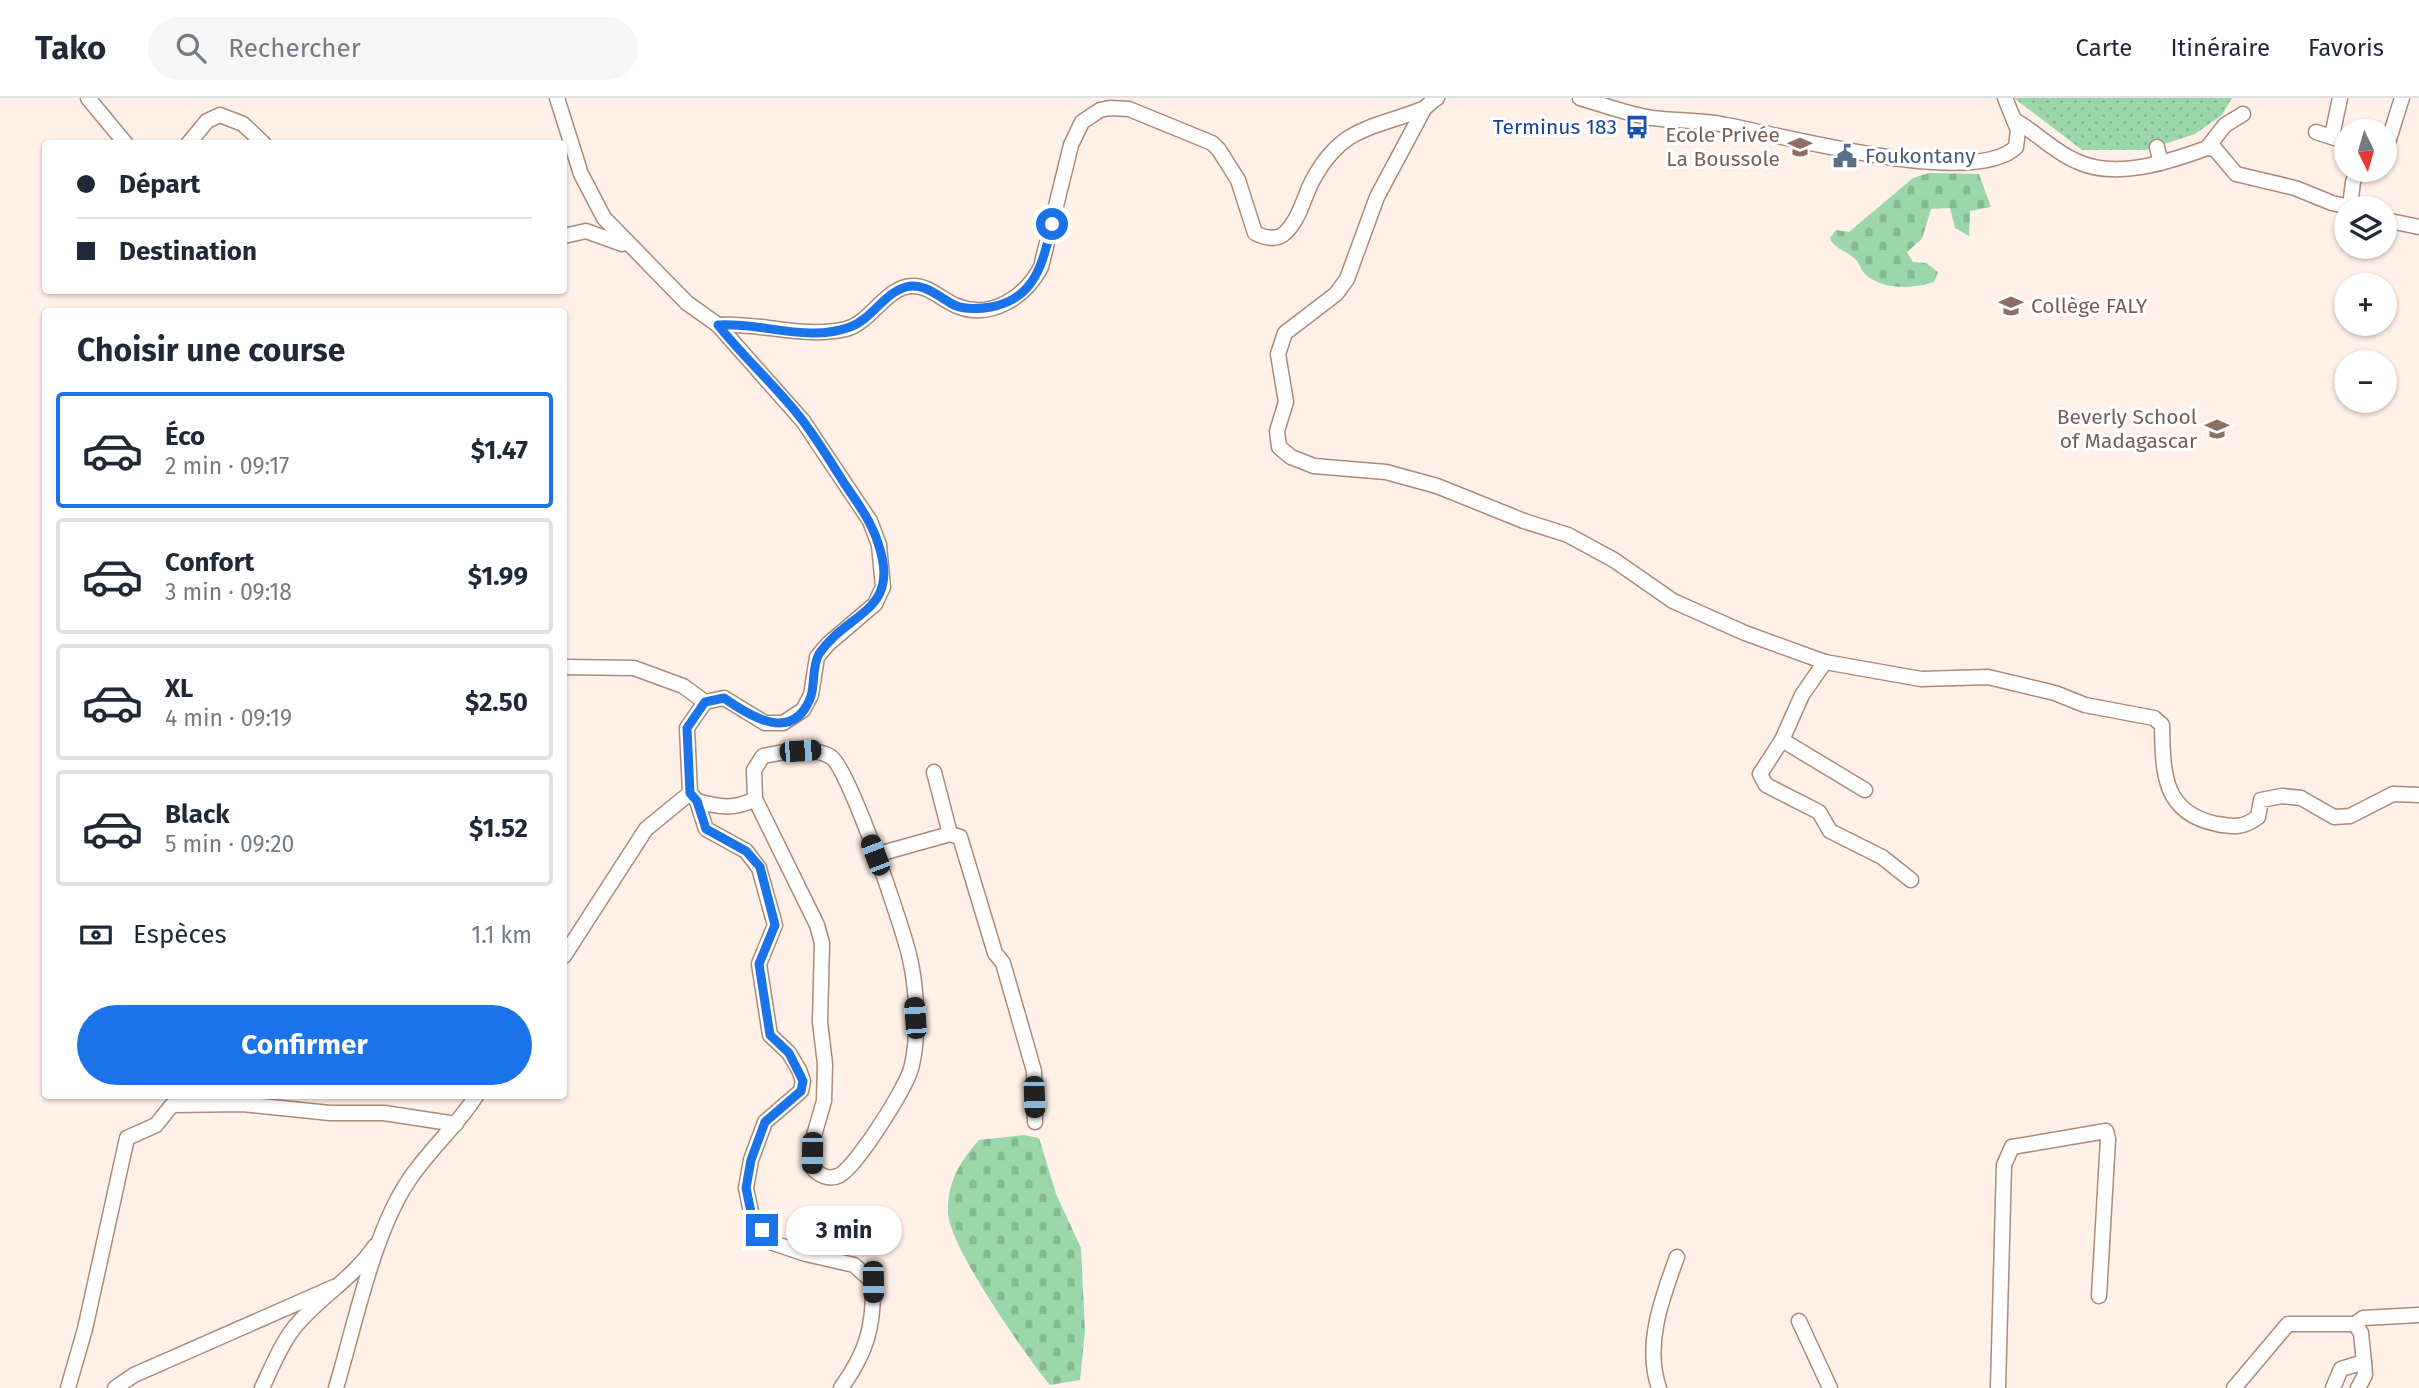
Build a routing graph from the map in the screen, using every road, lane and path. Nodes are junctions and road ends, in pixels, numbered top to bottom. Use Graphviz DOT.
graph roads {
  1 [pos="88,98"];
  2 [pos="557,98"];
  3 [pos="1437,98"];
  4 [pos="1580,98"];
  5 [pos="2005,98"];
  6 [pos="2340,98"];
  7 [pos="2402,98"];
  8 [pos="1424,109"];
  9 [pos="2243,114"];
  10 [pos="2395,119"];
  11 [pos="2014,120"];
  12 [pos="2316,132"];
  13 [pos="2332,136"];
  14 [pos="123,140"];
  15 [pos="191,140"];
  16 [pos="260,140"];
  17 [pos="2157,147"];
  18 [pos="2207,148"];
  19 [pos="2161,163"];
  20 [pos="2334,203"];
  21 [pos="2397,222"];
  22 [pos="2419,227"];
  23 [pos="567,235"];
  24 [pos="630,247"];
  25 [pos="718,325"];
  26 [pos="1825,662"];
  27 [pos="567,667"];
  28 [pos="705,702"];
  29 [pos="1782,740"];
  30 [pos="934,772"];
  31 [pos="1865,790"];
  32 [pos="2419,795"];
  33 [pos="693,797"];
  34 [pos="755,799"];
  35 [pos="950,834"];
  36 [pos="875,855"];
  37 [pos="1911,880"];
  38 [pos="567,951"];
  39 [pos="474,1099"];
  40 [pos="1035,1122"];
  41 [pos="456,1124"];
  42 [pos="383,1233"];
  43 [pos="1677,1257"];
  44 [pos="334,1287"];
  45 [pos="2099,1296"];
  46 [pos="2419,1315"];
  47 [pos="1799,1321"];
  48 [pos="2355,1324"];
  49 [pos="2364,1362"];
  50 [pos="68,1388"];
  51 [pos="115,1388"];
  52 [pos="262,1388"];
  53 [pos="336,1388"];
  54 [pos="841,1388"];
  55 [pos="1659,1388"];
  56 [pos="1830,1388"];
  57 [pos="1998,1388"];
  58 [pos="2234,1388"];
  59 [pos="2333,1388"];
  60 [pos="2358,1388"];
  1 -- 14 [label="street"];
  2 -- 24 [label="street"];
  3 -- 8 [label="street"];
  4 -- 11 [label="street"];
  5 -- 11 [label="street"];
  6 -- 13 [label="street"];
  7 -- 10 [label="street"];
  8 -- 25 [label="street"];
  8 -- 26 [label="street"];
  9 -- 18 [label="street"];
  11 -- 19 [label="street"];
  12 -- 13 [label="street"];
  15 -- 16 [label="street"];
  17 -- 19 [label="street"];
  18 -- 19 [label="street"];
  18 -- 20 [label="street"];
  21 -- 22 [label="street"];
  23 -- 24 [label="street"];
  24 -- 25 [label="street"];
  25 -- 28 [label="street"];
  26 -- 29 [label="street"];
  26 -- 32 [label="street"];
  27 -- 28 [label="street"];
  28 -- 33 [label="street"];
  29 -- 31 [label="street"];
  29 -- 37 [label="street"];
  30 -- 35 [label="street"];
  33 -- 34 [label="street"];
  33 -- 38 [label="street"];
  33 -- 54 [label="street"];
  34 -- 36 [label="street"];
  34 -- 36 [label="street"];
  35 -- 36 [label="street"];
  35 -- 40 [label="street"];
  39 -- 41 [label="street"];
  41 -- 42 [label="street"];
  41 -- 50 [label="street"];
  42 -- 44 [label="street"];
  42 -- 53 [label="street"];
  43 -- 55 [label="street"];
  44 -- 51 [label="street"];
  44 -- 52 [label="street"];
  45 -- 57 [label="street"];
  46 -- 48 [label="street"];
  47 -- 56 [label="street"];
  48 -- 49 [label="street"];
  48 -- 58 [label="street"];
  49 -- 59 [label="street"];
  49 -- 60 [label="street"];
}
